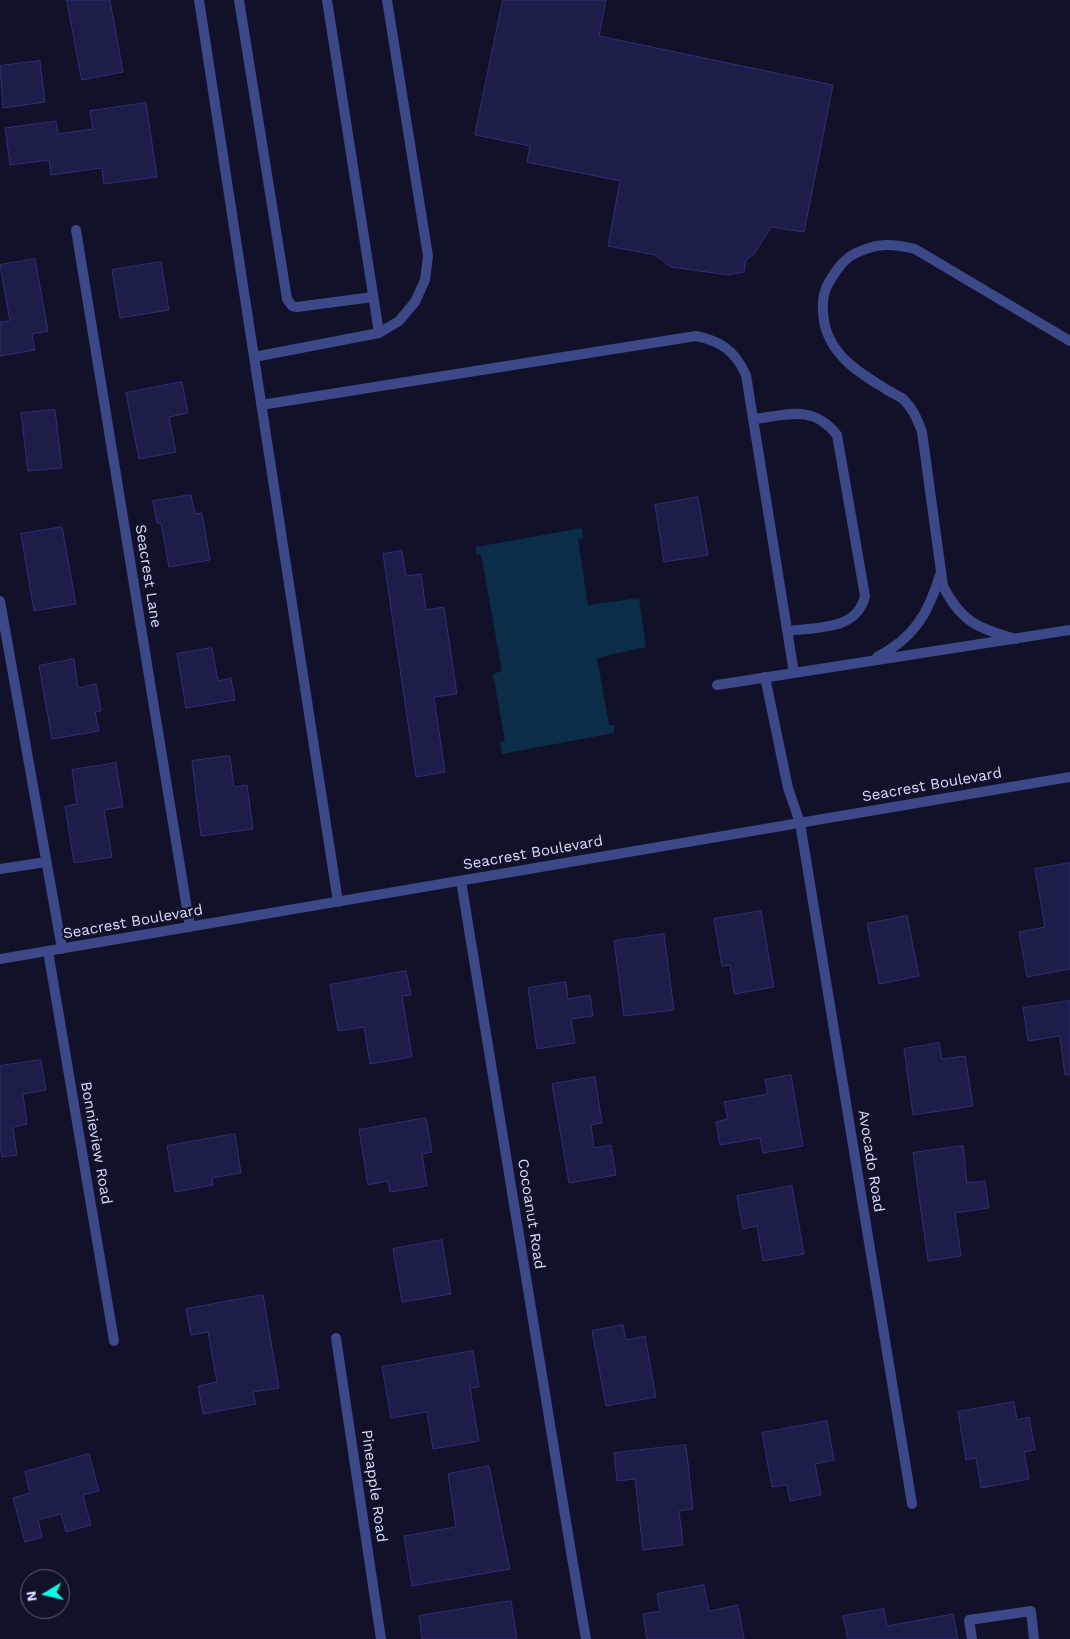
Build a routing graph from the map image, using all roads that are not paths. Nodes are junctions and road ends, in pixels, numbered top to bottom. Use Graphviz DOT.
graph roads {
  1 [pos="199,0"];
  2 [pos="239,0"];
  3 [pos="328,0"];
  4 [pos="387,0"];
  5 [pos="76,230"];
  6 [pos="373,297"];
  7 [pos="379,333"];
  8 [pos="1070,341"];
  9 [pos="254,356"];
  10 [pos="261,405"];
  11 [pos="754,419"];
  12 [pos="941,571"];
  13 [pos="0,601"];
  14 [pos="1070,630"];
  15 [pos="787,631"];
  16 [pos="1016,639"];
  17 [pos="869,662"];
  18 [pos="794,672"];
  19 [pos="765,677"];
  20 [pos="717,685"];
  21 [pos="1070,777"];
  22 [pos="800,823"];
  23 [pos="46,862"];
  24 [pos="0,869"];
  25 [pos="461,881"];
  26 [pos="338,902"];
  27 [pos="190,927"];
  28 [pos="62,949"];
  29 [pos="48,951"];
  30 [pos="0,959"];
  31 [pos="336,1338"];
  32 [pos="114,1341"];
  33 [pos="912,1504"];
  34 [pos="381,1639"];
  35 [pos="586,1639"];
  36 [pos="972,1639"];
  37 [pos="1034,1639"];
  1 -- 9 [label="street"];
  2 -- 6 [label="street"];
  3 -- 6 [label="street"];
  4 -- 7 [label="street"];
  5 -- 27 [label="street, Seacrest Lane"];
  6 -- 7 [label="street"];
  7 -- 9 [label="street"];
  8 -- 12 [label="street"];
  9 -- 10 [label="street"];
  10 -- 11 [label="street"];
  10 -- 26 [label="street"];
  11 -- 15 [label="street"];
  11 -- 15 [label="street"];
  12 -- 16 [label="street"];
  12 -- 17 [label="street"];
  13 -- 23 [label="street"];
  14 -- 16 [label="street"];
  15 -- 18 [label="street"];
  16 -- 17 [label="street"];
  17 -- 18 [label="street"];
  18 -- 19 [label="street"];
  19 -- 20 [label="street"];
  19 -- 22 [label="street, Avocado Road"];
  21 -- 22 [label="street, Seacrest Boulevard"];
  22 -- 25 [label="street, Seacrest Boulevard"];
  22 -- 33 [label="street, Avocado Road"];
  23 -- 24 [label="street"];
  23 -- 28 [label="street"];
  25 -- 26 [label="street, Seacrest Boulevard"];
  25 -- 35 [label="street, Cocoanut Road"];
  26 -- 27 [label="street, Seacrest Boulevard"];
  27 -- 28 [label="street, Seacrest Boulevard"];
  28 -- 29 [label="street, Seacrest Boulevard"];
  29 -- 30 [label="street, Seacrest Boulevard"];
  29 -- 32 [label="street, Bonnieview Road"];
  31 -- 34 [label="street, Pineapple Road"];
  36 -- 37 [label="street"];
}
